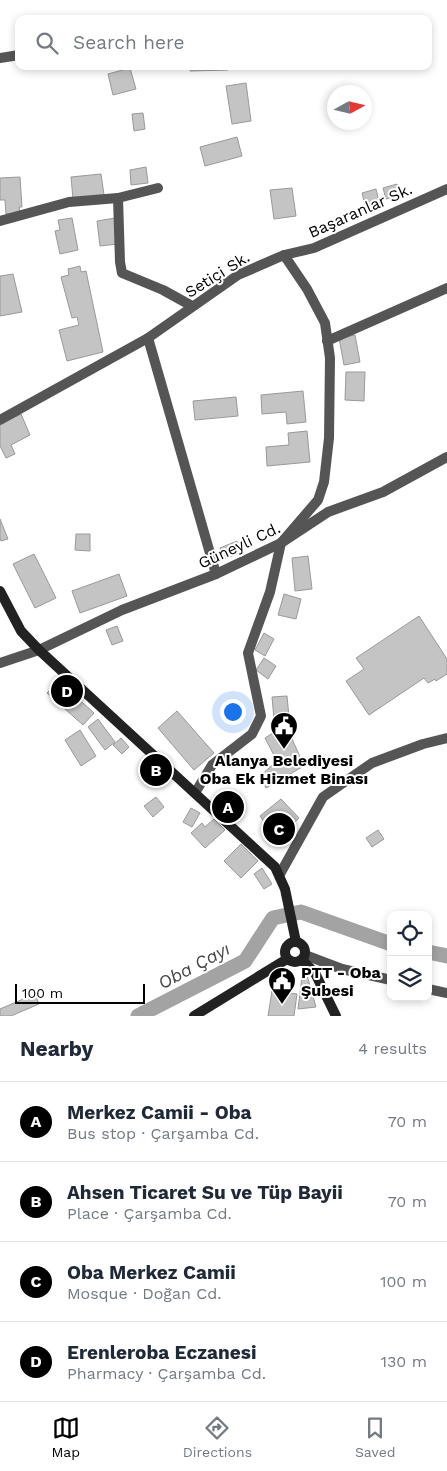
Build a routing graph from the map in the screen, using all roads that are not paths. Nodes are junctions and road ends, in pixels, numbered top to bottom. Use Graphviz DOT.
graph roads {
  1 [pos="15,56"];
  2 [pos="0,58"];
  3 [pos="158,188"];
  4 [pos="447,189"];
  5 [pos="118,198"];
  6 [pos="0,221"];
  7 [pos="284,256"];
  8 [pos="447,288"];
  9 [pos="192,306"];
  10 [pos="148,338"];
  11 [pos="328,341"];
  12 [pos="0,420"];
  13 [pos="447,457"];
  14 [pos="318,500"];
  15 [pos="328,512"];
  16 [pos="282,544"];
  17 [pos="216,574"];
  18 [pos="0,591"];
  19 [pos="38,650"];
  20 [pos="0,663"];
  21 [pos="447,738"];
  22 [pos="195,793"];
  23 [pos="280,874"];
  24 [pos="296,942"];
  25 [pos="304,957"];
  26 [pos="287,959"];
  27 [pos="387,979"];
  28 [pos="432,990"];
  29 [pos="447,993"];
  30 [pos="194,1016"];
  31 [pos="336,1016"];
  1 -- 2 [label="street"];
  3 -- 5 [label="street"];
  4 -- 7 [label="street, Başaranlar Sk."];
  5 -- 6 [label="street"];
  5 -- 9 [label="street"];
  7 -- 9 [label="street, Setiçi Sk."];
  7 -- 11 [label="street"];
  8 -- 11 [label="street"];
  9 -- 10 [label="street, Setiçi Sk."];
  10 -- 12 [label="street, Setiçi Sk."];
  10 -- 17 [label="street"];
  11 -- 14 [label="street"];
  13 -- 15 [label="street, Güneyli Cd."];
  14 -- 15 [label="street"];
  14 -- 16 [label="street"];
  15 -- 16 [label="street, Güneyli Cd."];
  16 -- 17 [label="street, Güneyli Cd."];
  16 -- 22 [label="street"];
  17 -- 19 [label="street, Güneyli Cd."];
  18 -- 19 [label="street"];
  19 -- 20 [label="street, Güneyli Cd."];
  19 -- 22 [label="street"];
  21 -- 23 [label="street"];
  22 -- 23 [label="street"];
  23 -- 24 [label="street"];
  24 -- 25 [label="street"];
  24 -- 26 [label="street"];
  25 -- 26 [label="street"];
  25 -- 27 [label="street"];
  25 -- 31 [label="street"];
  26 -- 30 [label="street"];
  28 -- 29 [label="street"];
}
